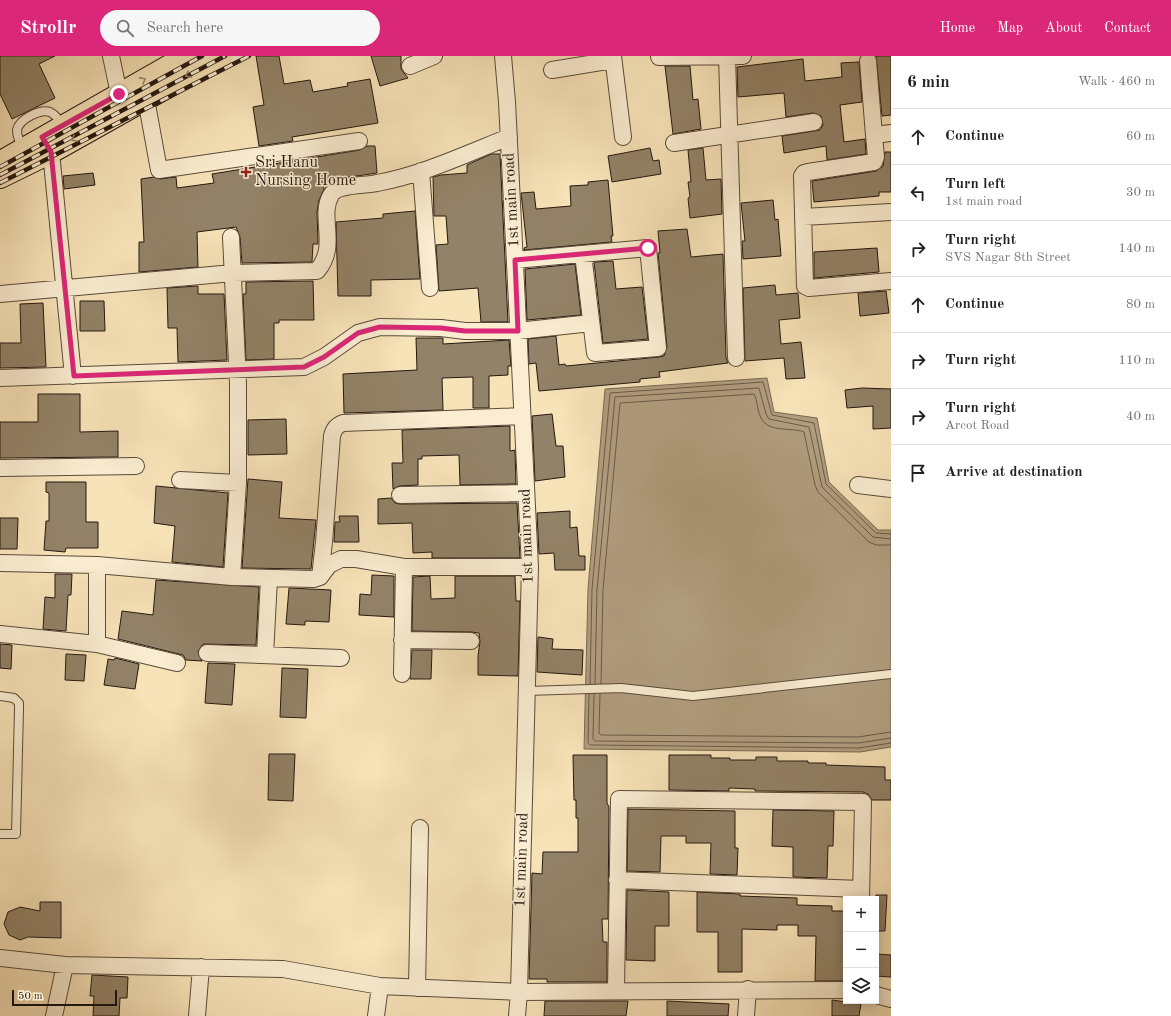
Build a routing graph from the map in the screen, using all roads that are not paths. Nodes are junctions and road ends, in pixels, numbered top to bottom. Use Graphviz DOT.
graph roads {
  1 [pos="111,56"];
  2 [pos="186,56"];
  3 [pos="223,56"];
  4 [pos="241,56"];
  5 [pos="434,56"];
  6 [pos="503,56"];
  7 [pos="727,56"];
  8 [pos="743,56"];
  9 [pos="659,57"];
  10 [pos="613,58"];
  11 [pos="868,61"];
  12 [pos="410,66"];
  13 [pos="552,70"];
  14 [pos="119,94"];
  15 [pos="146,99"];
  16 [pos="814,122"];
  17 [pos="63,126"];
  18 [pos="891,133"];
  19 [pos="729,134"];
  20 [pos="874,135"];
  21 [pos="509,137"];
  22 [pos="623,137"];
  23 [pos="359,141"];
  24 [pos="674,143"];
  25 [pos="47,144"];
  26 [pos="24,148"];
  27 [pos="0,162"];
  28 [pos="421,171"];
  29 [pos="0,177"];
  30 [pos="891,212"];
  31 [pos="803,217"];
  32 [pos="231,237"];
  33 [pos="583,254"];
  34 [pos="515,260"];
  35 [pos="232,273"];
  36 [pos="891,281"];
  37 [pos="66,288"];
  38 [pos="430,288"];
  39 [pos="0,294"];
  40 [pos="591,323"];
  41 [pos="518,331"];
  42 [pos="736,358"];
  43 [pos="238,368"];
  44 [pos="74,376"];
  45 [pos="0,378"];
  46 [pos="522,416"];
  47 [pos="136,466"];
  48 [pos="0,468"];
  49 [pos="180,480"];
  50 [pos="238,483"];
  51 [pos="858,485"];
  52 [pos="891,489"];
  53 [pos="526,493"];
  54 [pos="400,495"];
  55 [pos="0,563"];
  56 [pos="97,565"];
  57 [pos="404,567"];
  58 [pos="530,567"];
  59 [pos="232,576"];
  60 [pos="320,577"];
  61 [pos="269,579"];
  62 [pos="0,634"];
  63 [pos="402,640"];
  64 [pos="471,641"];
  65 [pos="98,644"];
  66 [pos="207,653"];
  67 [pos="265,655"];
  68 [pos="341,658"];
  69 [pos="177,663"];
  70 [pos="402,674"];
  71 [pos="891,674"];
  72 [pos="527,691"];
  73 [pos="0,696"];
  74 [pos="420,828"];
  75 [pos="0,834"];
  76 [pos="617,880"];
  77 [pos="861,894"];
  78 [pos="0,958"];
  79 [pos="65,965"];
  80 [pos="201,967"];
  81 [pos="380,986"];
  82 [pos="417,988"];
  83 [pos="748,989"];
  84 [pos="616,990"];
  85 [pos="843,990"];
  86 [pos="519,992"];
  87 [pos="879,996"];
  88 [pos="891,999"];
  89 [pos="54,1016"];
  90 [pos="197,1016"];
  91 [pos="376,1016"];
  92 [pos="517,1016"];
  93 [pos="746,1016"];
  1 -- 14 [label="street"];
  14 -- 2 [label="main road, one-way"];
  3 -- 4 [label="lane"];
  3 -- 15 [label="main road, one-way"];
  5 -- 12 [label="street"];
  6 -- 21 [label="street, 1st main road"];
  7 -- 8 [label="street"];
  7 -- 9 [label="street"];
  7 -- 19 [label="street"];
  10 -- 13 [label="street"];
  10 -- 22 [label="street"];
  11 -- 20 [label="street"];
  14 -- 17 [label="main road"];
  15 -- 23 [label="street"];
  15 -- 25 [label="main road, one-way"];
  16 -- 19 [label="street"];
  17 -- 25 [label="main road"];
  17 -- 26 [label="lane"];
  18 -- 20 [label="street"];
  19 -- 24 [label="street"];
  19 -- 42 [label="street"];
  20 -- 31 [label="street"];
  21 -- 28 [label="street"];
  21 -- 34 [label="street, 1st main road"];
  25 -- 26 [label="main road"];
  25 -- 29 [label="main road"];
  25 -- 37 [label="street"];
  26 -- 27 [label="main road"];
  28 -- 35 [label="street"];
  28 -- 38 [label="street"];
  30 -- 31 [label="street"];
  31 -- 36 [label="street"];
  32 -- 35 [label="street"];
  33 -- 34 [label="street"];
  33 -- 40 [label="street"];
  33 -- 40 [label="street"];
  34 -- 41 [label="street, 1st main road"];
  35 -- 37 [label="street"];
  35 -- 43 [label="street"];
  37 -- 39 [label="street"];
  37 -- 44 [label="street"];
  40 -- 41 [label="street"];
  41 -- 43 [label="street"];
  41 -- 46 [label="street, 1st main road"];
  43 -- 44 [label="street"];
  43 -- 50 [label="street"];
  44 -- 45 [label="street"];
  46 -- 53 [label="street, 1st main road"];
  46 -- 60 [label="street"];
  47 -- 48 [label="street"];
  49 -- 50 [label="street"];
  50 -- 59 [label="street"];
  51 -- 52 [label="street"];
  53 -- 54 [label="street"];
  53 -- 58 [label="street, 1st main road"];
  55 -- 56 [label="street"];
  56 -- 59 [label="street"];
  56 -- 65 [label="street"];
  57 -- 58 [label="street"];
  57 -- 60 [label="street"];
  57 -- 63 [label="street"];
  58 -- 72 [label="street, 1st main road"];
  59 -- 61 [label="street"];
  60 -- 61 [label="street"];
  61 -- 67 [label="street"];
  62 -- 65 [label="street"];
  63 -- 64 [label="street"];
  63 -- 70 [label="street"];
  65 -- 69 [label="street"];
  66 -- 67 [label="street"];
  67 -- 68 [label="street"];
  71 -- 72 [label="lane"];
  72 -- 86 [label="street, 1st main road"];
  73 -- 75 [label="lane"];
  74 -- 82 [label="street"];
  76 -- 77 [label="street"];
  76 -- 77 [label="street"];
  76 -- 84 [label="street"];
  78 -- 79 [label="street"];
  79 -- 80 [label="street"];
  79 -- 89 [label="street"];
  80 -- 81 [label="street"];
  80 -- 90 [label="street"];
  81 -- 82 [label="street"];
  81 -- 91 [label="street"];
  82 -- 86 [label="street"];
  83 -- 84 [label="street"];
  83 -- 85 [label="street"];
  83 -- 93 [label="street"];
  84 -- 86 [label="street"];
  86 -- 92 [label="street, 1st main road"];
  87 -- 88 [label="street"];
}
